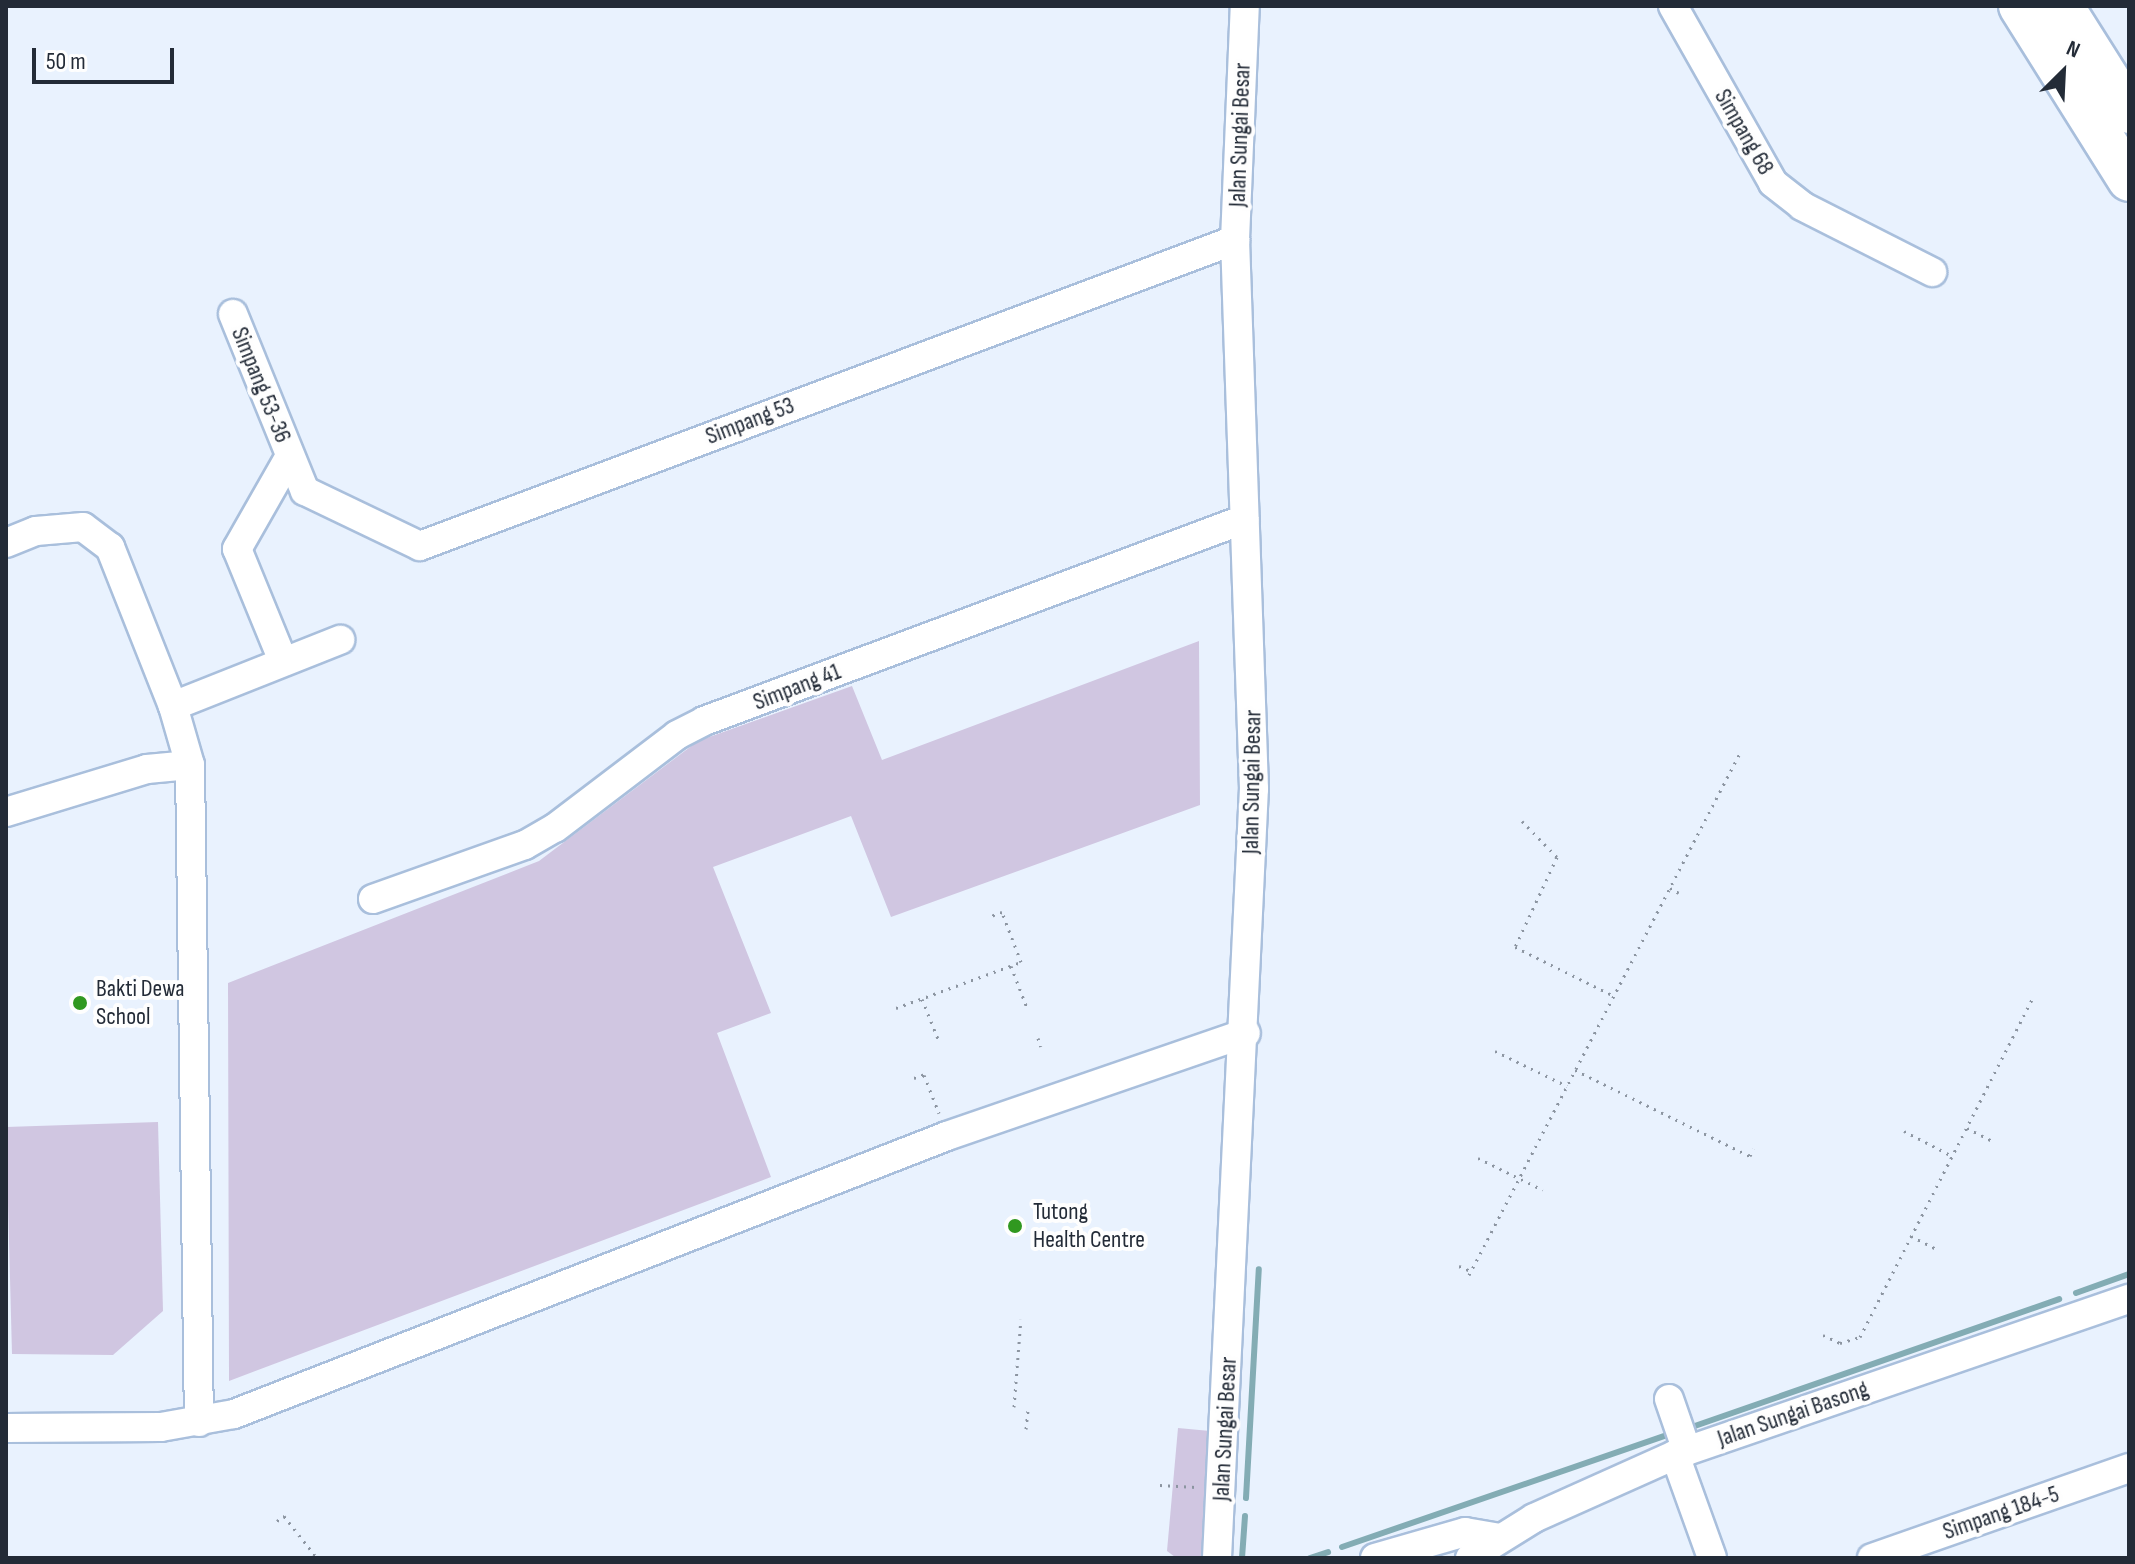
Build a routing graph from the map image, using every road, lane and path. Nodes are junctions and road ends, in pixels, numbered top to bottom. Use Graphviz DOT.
graph roads {
  1 [pos="1245,6"];
  2 [pos="1673,6"];
  3 [pos="2020,6"];
  4 [pos="2062,6"];
  5 [pos="2129,112"];
  6 [pos="2129,180"];
  7 [pos="1235,240"];
  8 [pos="1932,272"];
  9 [pos="233,314"];
  10 [pos="290,456"];
  11 [pos="1245,519"];
  12 [pos="6,543"];
  13 [pos="340,640"];
  14 [pos="283,661"];
  15 [pos="173,706"];
  16 [pos="1741,751"];
  17 [pos="190,765"];
  18 [pos="6,812"];
  19 [pos="1522,821"];
  20 [pos="1670,888"];
  21 [pos="1679,893"];
  22 [pos="373,899"];
  23 [pos="991,916"];
  24 [pos="1011,965"];
  25 [pos="1614,996"];
  26 [pos="2033,998"];
  27 [pos="922,999"];
  28 [pos="896,1008"];
  29 [pos="1027,1008"];
  30 [pos="1246,1033"];
  31 [pos="1038,1038"];
  32 [pos="939,1041"];
  33 [pos="1041,1047"];
  34 [pos="1495,1051"];
  35 [pos="1575,1070"];
  36 [pos="914,1078"];
  37 [pos="1567,1086"];
  38 [pos="1967,1128"];
  39 [pos="1904,1131"];
  40 [pos="947,1136"];
  41 [pos="1995,1142"];
  42 [pos="1753,1149"];
  43 [pos="1952,1156"];
  44 [pos="1478,1158"];
  45 [pos="1519,1179"];
  46 [pos="1543,1190"];
  47 [pos="1911,1236"];
  48 [pos="1939,1250"];
  49 [pos="1459,1266"];
  50 [pos="2129,1299"];
  51 [pos="1021,1319"];
  52 [pos="1823,1335"];
  53 [pos="1669,1399"];
  54 [pos="1014,1407"];
  55 [pos="1028,1409"];
  56 [pos="199,1422"];
  57 [pos="6,1428"];
  58 [pos="1026,1429"];
  59 [pos="1681,1453"];
  60 [pos="2129,1468"];
  61 [pos="1160,1485"];
  62 [pos="1221,1489"];
  63 [pos="277,1521"];
  64 [pos="1498,1538"];
  65 [pos="317,1558"];
  66 [pos="1217,1558"];
  67 [pos="1375,1558"];
  68 [pos="1470,1558"];
  69 [pos="1712,1558"];
  70 [pos="1872,1558"];
  1 -- 7 [label="street, Jalan Sungai Besar"];
  2 -- 8 [label="street, Simpang 68"];
  3 -- 6 [label="highway"];
  4 -- 5 [label="highway"];
  7 -- 10 [label="street, Simpang 53"];
  7 -- 11 [label="street, Jalan Sungai Besar"];
  9 -- 10 [label="street, Simpang 53-36"];
  10 -- 14 [label="street"];
  11 -- 22 [label="street, Simpang 41"];
  11 -- 30 [label="street, Jalan Sungai Besar"];
  12 -- 15 [label="street"];
  13 -- 14 [label="street"];
  14 -- 15 [label="street"];
  15 -- 17 [label="street"];
  16 -- 20 [label="path"];
  17 -- 18 [label="street"];
  17 -- 56 [label="street"];
  19 -- 25 [label="path"];
  20 -- 21 [label="path"];
  20 -- 25 [label="path"];
  23 -- 24 [label="path"];
  24 -- 27 [label="path"];
  24 -- 29 [label="path"];
  25 -- 35 [label="path"];
  26 -- 38 [label="path"];
  27 -- 28 [label="path"];
  27 -- 32 [label="path"];
  30 -- 40 [label="street"];
  30 -- 62 [label="street, Jalan Sungai Besar"];
  31 -- 33 [label="path"];
  34 -- 37 [label="path"];
  35 -- 37 [label="path"];
  35 -- 42 [label="path"];
  36 -- 40 [label="path"];
  37 -- 45 [label="path"];
  38 -- 41 [label="path"];
  38 -- 43 [label="path"];
  39 -- 43 [label="path"];
  40 -- 56 [label="street"];
  43 -- 47 [label="path"];
  44 -- 45 [label="path"];
  45 -- 46 [label="path"];
  45 -- 49 [label="path"];
  47 -- 48 [label="path"];
  47 -- 52 [label="path"];
  50 -- 59 [label="street, Jalan Sungai Basong"];
  51 -- 54 [label="path"];
  53 -- 59 [label="street"];
  55 -- 58 [label="path"];
  56 -- 57 [label="street"];
  59 -- 64 [label="street, Jalan Sungai Basong"];
  59 -- 69 [label="street"];
  60 -- 70 [label="street, Simpang 184-5"];
  61 -- 62 [label="path"];
  62 -- 66 [label="street, Jalan Sungai Besar"];
  63 -- 65 [label="path"];
  64 -- 67 [label="street"];
  64 -- 68 [label="street, Jalan Sungai Basong"];
}
